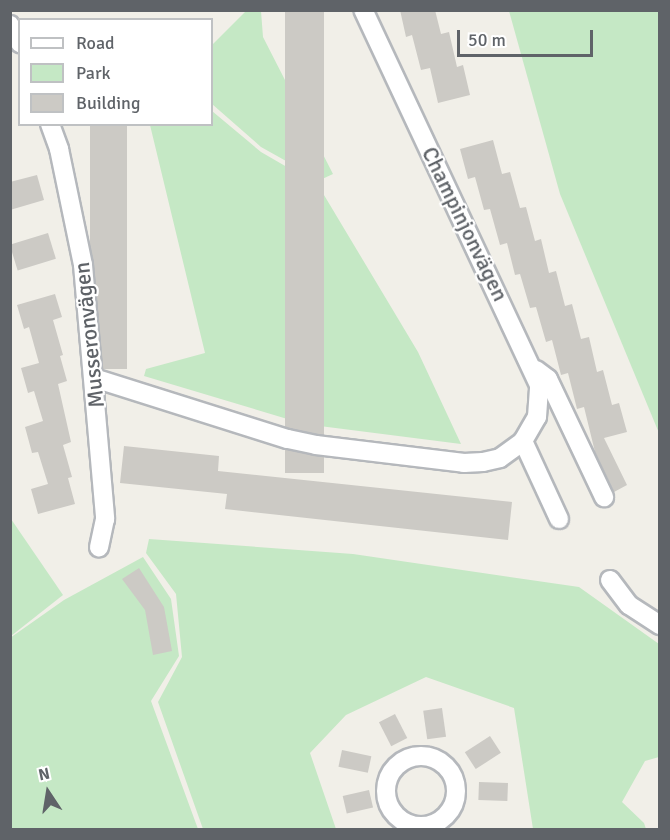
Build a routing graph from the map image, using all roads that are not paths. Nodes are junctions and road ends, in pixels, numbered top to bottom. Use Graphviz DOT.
graph roads {
  1 [pos="363,10"];
  2 [pos="10,25"];
  3 [pos="18,39"];
  4 [pos="51,126"];
  5 [pos="532,367"];
  6 [pos="94,378"];
  7 [pos="523,441"];
  8 [pos="604,497"];
  9 [pos="559,519"];
  10 [pos="99,548"];
  11 [pos="610,580"];
  12 [pos="660,625"];
  1 -- 5 [label="street, Champinjonvägen"];
  2 -- 3 [label="street"];
  4 -- 6 [label="street, Musseronvägen"];
  5 -- 7 [label="street, Champinjonvägen"];
  5 -- 8 [label="street"];
  6 -- 7 [label="street, Champinjonvägen"];
  6 -- 10 [label="street, Musseronvägen"];
  7 -- 9 [label="street"];
  11 -- 12 [label="street"];
}
